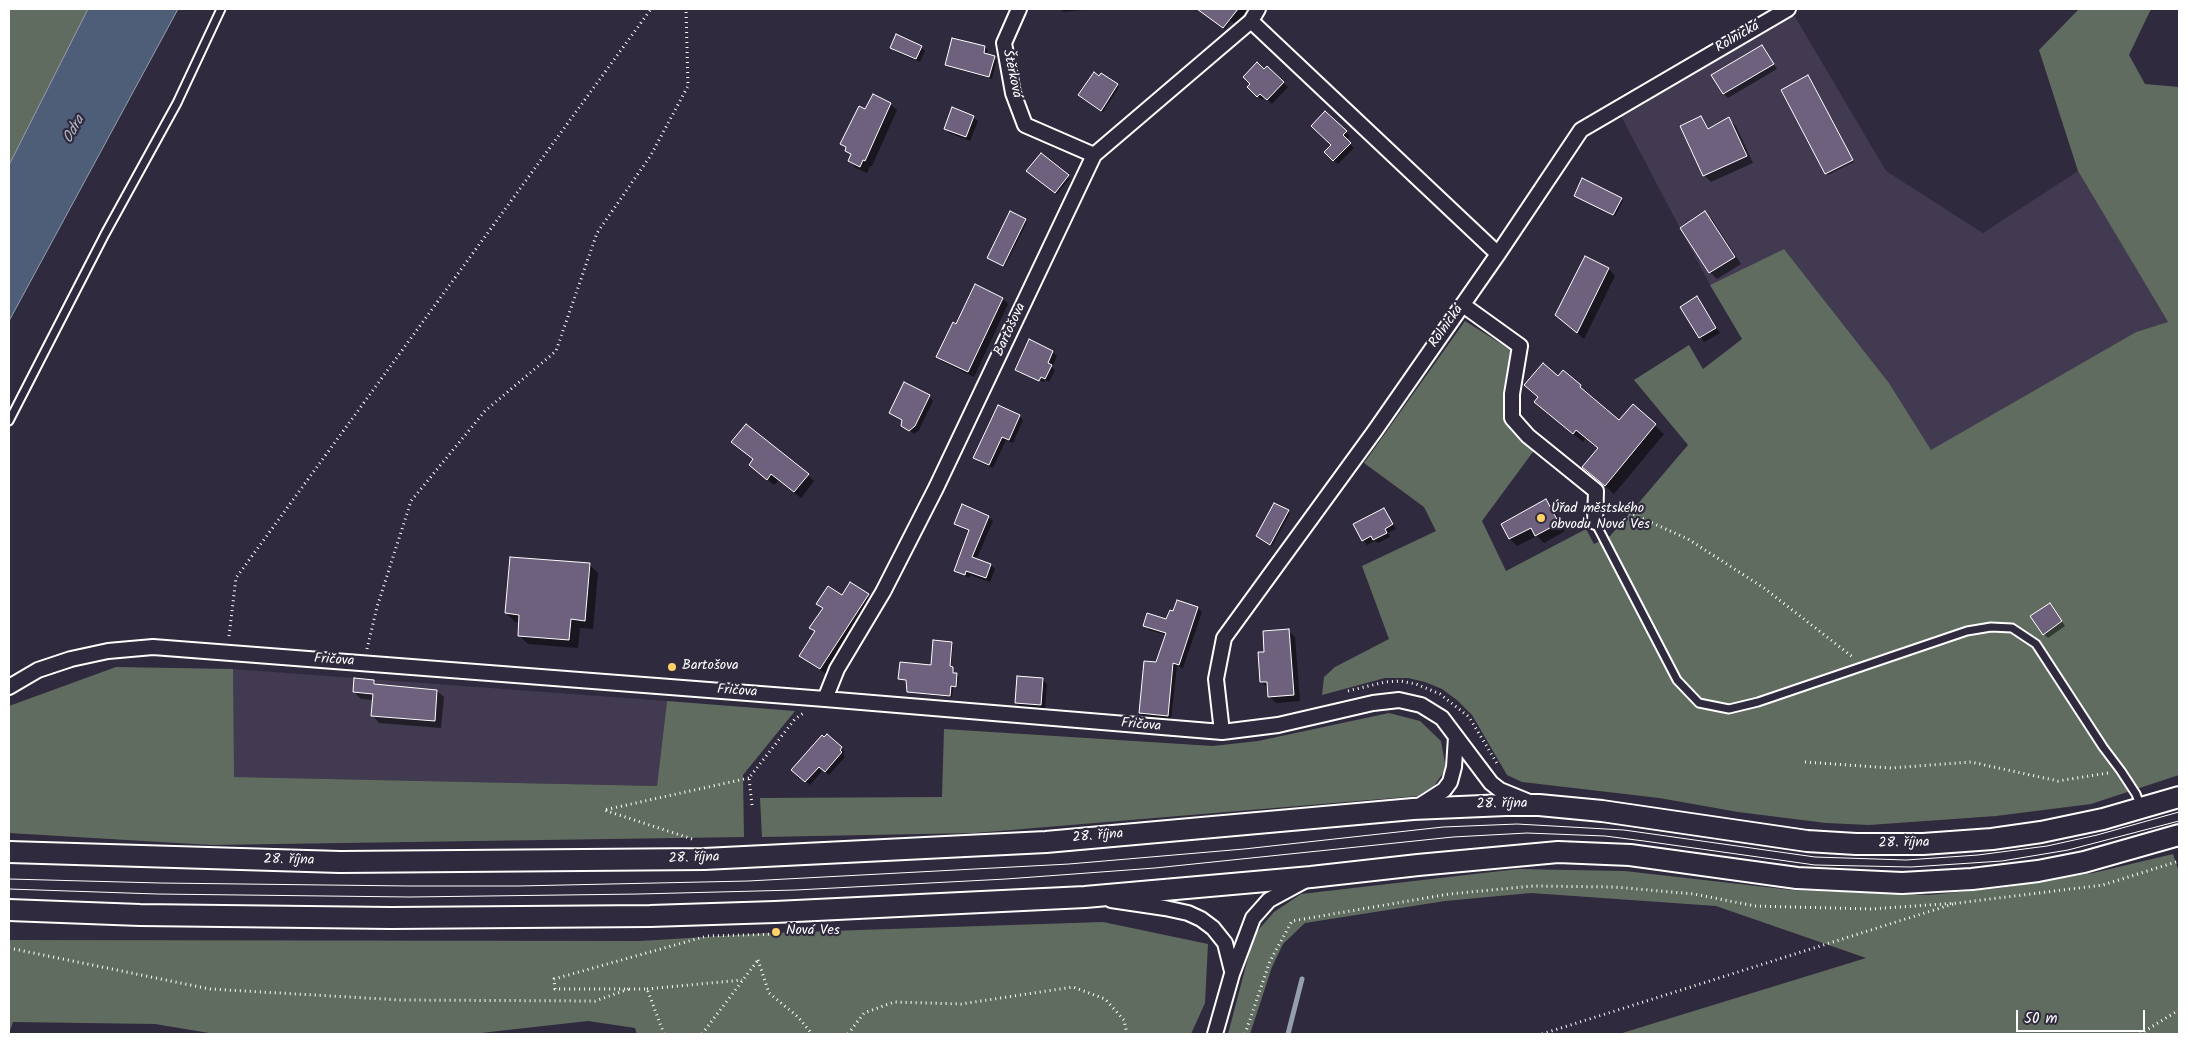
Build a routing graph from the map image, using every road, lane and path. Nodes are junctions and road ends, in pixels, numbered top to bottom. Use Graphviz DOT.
graph roads {
  1 [pos="221,9"];
  2 [pos="652,9"];
  3 [pos="686,9"];
  4 [pos="1019,9"];
  5 [pos="1788,9"];
  6 [pos="1255,15"];
  7 [pos="1094,156"];
  8 [pos="1498,254"];
  9 [pos="1462,305"];
  10 [pos="9,421"];
  11 [pos="1596,508"];
  12 [pos="1595,522"];
  13 [pos="229,636"];
  14 [pos="363,663"];
  15 [pos="1864,666"];
  16 [pos="9,687"];
  17 [pos="1340,694"];
  18 [pos="825,699"];
  19 [pos="1222,732"];
  20 [pos="1456,737"];
  21 [pos="1804,762"];
  22 [pos="1502,771"];
  23 [pos="2121,771"];
  24 [pos="749,778"];
  25 [pos="2179,797"];
  26 [pos="752,805"];
  27 [pos="1540,805"];
  28 [pos="2142,808"];
  29 [pos="1413,809"];
  30 [pos="2179,835"];
  31 [pos="693,840"];
  32 [pos="9,852"];
  33 [pos="2179,861"];
  34 [pos="1311,877"];
  35 [pos="1085,897"];
  36 [pos="1958,903"];
  37 [pos="9,910"];
  38 [pos="777,934"];
  39 [pos="9,948"];
  40 [pos="1232,974"];
  41 [pos="742,980"];
  42 [pos="629,989"];
  43 [pos="647,989"];
  44 [pos="2179,1010"];
  45 [pos="664,1034"];
  46 [pos="702,1034"];
  47 [pos="812,1034"];
  48 [pos="848,1034"];
  49 [pos="1127,1034"];
  50 [pos="1215,1034"];
  51 [pos="1245,1034"];
  52 [pos="1542,1034"];
  53 [pos="2140,1034"];
  1 -- 10 [label="lane"];
  2 -- 13 [label="path"];
  3 -- 14 [label="path"];
  4 -- 7 [label="street, Štěrková"];
  5 -- 8 [label="street, Rolnická"];
  6 -- 7 [label="street, Bartošova"];
  6 -- 8 [label="street"];
  7 -- 18 [label="street, Bartošova"];
  8 -- 9 [label="street, Rolnická"];
  9 -- 11 [label="street"];
  9 -- 19 [label="street, Rolnická"];
  11 -- 12 [label="street"];
  11 -- 15 [label="path"];
  12 -- 15 [label="lane"];
  14 -- 16 [label="street, Fričova"];
  14 -- 18 [label="street, Fričova"];
  15 -- 23 [label="lane"];
  17 -- 22 [label="path"];
  18 -- 19 [label="street, Fričova"];
  18 -- 24 [label="path"];
  19 -- 20 [label="street, Fričova"];
  20 -- 27 [label="street, Fričova"];
  20 -- 29 [label="street"];
  21 -- 23 [label="path"];
  23 -- 28 [label="lane"];
  24 -- 26 [label="path"];
  24 -- 31 [label="path"];
  25 -- 28 [label="main road, 28. října"];
  27 -- 28 [label="main road, 28. října"];
  27 -- 29 [label="main road, 28. října"];
  29 -- 32 [label="main road, 28. října"];
  30 -- 34 [label="main road"];
  33 -- 36 [label="path"];
  34 -- 35 [label="main road"];
  34 -- 40 [label="street"];
  35 -- 37 [label="main road"];
  35 -- 40 [label="street"];
  36 -- 51 [label="path"];
  36 -- 52 [label="path"];
  38 -- 42 [label="path"];
  39 -- 42 [label="path"];
  40 -- 50 [label="street"];
  41 -- 43 [label="path"];
  41 -- 46 [label="path"];
  41 -- 47 [label="path"];
  42 -- 43 [label="path"];
  43 -- 45 [label="path"];
  44 -- 53 [label="path"];
  48 -- 49 [label="path"];
}
